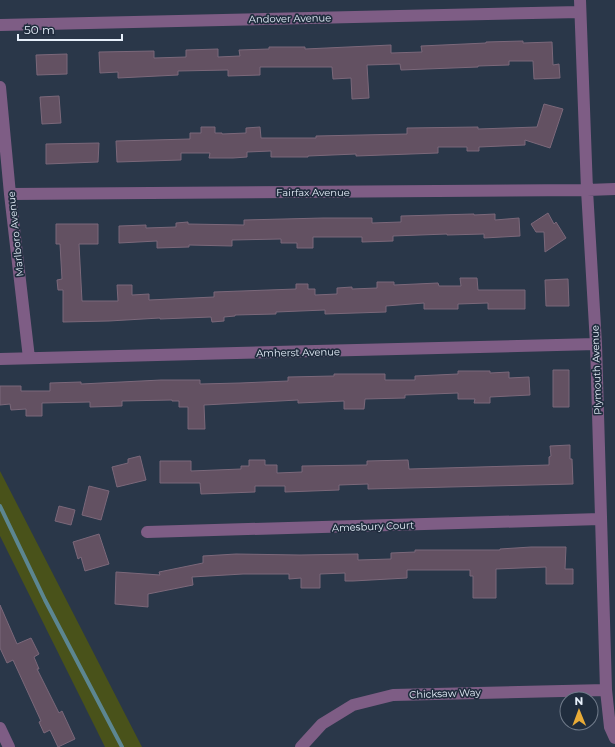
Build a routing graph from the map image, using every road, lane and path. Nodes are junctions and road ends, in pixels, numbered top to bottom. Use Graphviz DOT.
graph roads {
  1 [pos="580,6"];
  2 [pos="0,25"];
  3 [pos="0,86"];
  4 [pos="615,188"];
  5 [pos="587,190"];
  6 [pos="10,194"];
  7 [pos="596,344"];
  8 [pos="28,358"];
  9 [pos="0,359"];
  10 [pos="600,519"];
  11 [pos="146,532"];
  12 [pos="606,690"];
  13 [pos="0,728"];
  14 [pos="615,738"];
  15 [pos="9,747"];
  16 [pos="301,747"];
  1 -- 2 [label="street, Andover Avenue"];
  1 -- 5 [label="street, Plymouth Avenue"];
  3 -- 6 [label="street, Marlboro Avenue"];
  4 -- 5 [label="street, Fairfax Avenue"];
  5 -- 6 [label="street, Fairfax Avenue"];
  5 -- 7 [label="street, Plymouth Avenue"];
  6 -- 8 [label="street, Marlboro Avenue"];
  7 -- 8 [label="street, Amherst Avenue"];
  7 -- 10 [label="street, Plymouth Avenue"];
  8 -- 9 [label="street, Amherst Avenue"];
  10 -- 11 [label="street, Amesbury Court"];
  10 -- 12 [label="street, Plymouth Avenue"];
  12 -- 14 [label="street, Plymouth Avenue"];
  12 -- 16 [label="street, Chicksaw Way"];
  13 -- 15 [label="street"];
}
